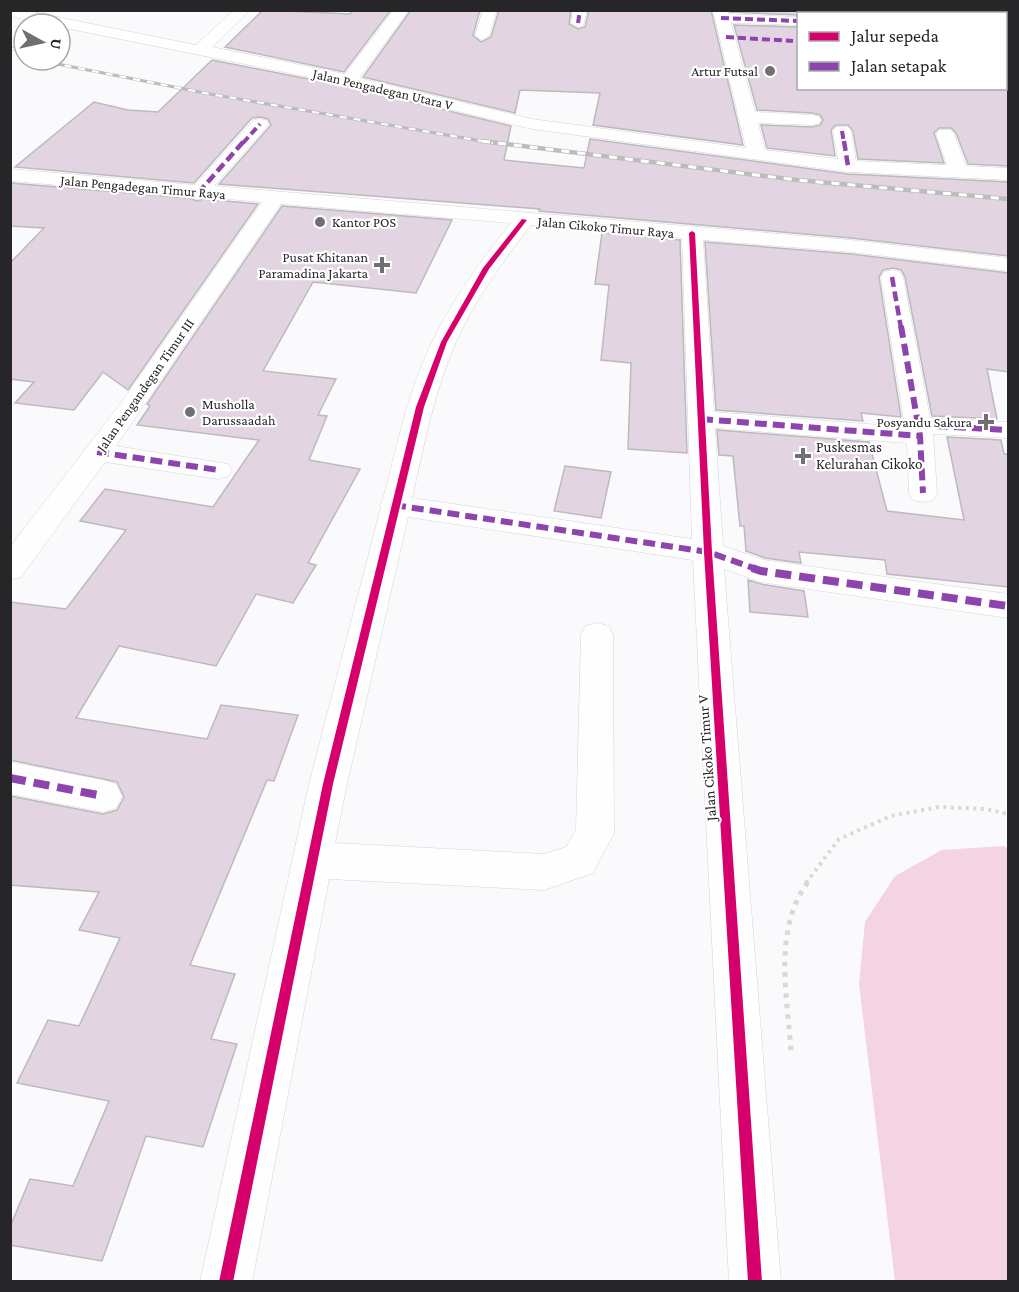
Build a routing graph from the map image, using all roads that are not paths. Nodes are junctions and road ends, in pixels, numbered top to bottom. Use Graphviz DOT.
graph roads {
  1 [pos="243,10"];
  2 [pos="402,10"];
  3 [pos="490,10"];
  4 [pos="721,14"];
  5 [pos="797,21"];
  6 [pos="72,25"];
  7 [pos="482,36"];
  8 [pos="726,37"];
  9 [pos="793,41"];
  10 [pos="216,54"];
  11 [pos="349,80"];
  12 [pos="747,117"];
  13 [pos="812,120"];
  14 [pos="260,124"];
  15 [pos="842,131"];
  16 [pos="945,134"];
  17 [pos="757,155"];
  18 [pos="848,166"];
  19 [pos="959,172"];
  20 [pos="1008,174"];
  21 [pos="10,176"];
  22 [pos="198,193"];
  23 [pos="275,198"];
  24 [pos="524,220"];
  25 [pos="692,234"];
  26 [pos="1008,264"];
  27 [pos="892,277"];
  28 [pos="701,419"];
  29 [pos="919,430"];
  30 [pos="1008,430"];
  31 [pos="97,452"];
  32 [pos="218,470"];
  33 [pos="922,493"];
  34 [pos="394,505"];
  35 [pos="708,552"];
  36 [pos="10,569"];
  37 [pos="1008,606"];
  38 [pos="597,635"];
  39 [pos="10,778"];
  40 [pos="103,796"];
  41 [pos="313,860"];
  42 [pos="226,1281"];
  43 [pos="755,1281"];
  1 -- 10 [label="street"];
  2 -- 11 [label="street"];
  3 -- 7 [label="street"];
  4 -- 5 [label="street"];
  4 -- 8 [label="street"];
  6 -- 10 [label="street, Jalan Pengadegan Utara V"];
  8 -- 9 [label="street"];
  8 -- 12 [label="street"];
  10 -- 11 [label="street, Jalan Pengadegan Utara V"];
  11 -- 17 [label="street, Jalan Pengadegan Utara V"];
  12 -- 13 [label="street"];
  12 -- 17 [label="street"];
  14 -- 22 [label="street"];
  15 -- 18 [label="street"];
  16 -- 19 [label="street"];
  17 -- 18 [label="street"];
  18 -- 19 [label="street"];
  19 -- 20 [label="street"];
  21 -- 22 [label="street, Jalan Pengadegan Timur Raya"];
  22 -- 23 [label="street, Jalan Pengadegan Timur Raya"];
  23 -- 24 [label="street, Jalan Cikoko Timur Raya"];
  23 -- 31 [label="street, Jalan Pengandegan Timur III"];
  24 -- 25 [label="street, Jalan Cikoko Timur Raya"];
  24 -- 34 [label="street"];
  25 -- 26 [label="street, Jalan Cikoko Timur Raya"];
  25 -- 28 [label="street, Jalan Cikoko Timur V"];
  27 -- 29 [label="street"];
  28 -- 29 [label="street"];
  28 -- 35 [label="street, Jalan Cikoko Timur V"];
  29 -- 30 [label="street"];
  29 -- 33 [label="street"];
  31 -- 32 [label="street"];
  31 -- 36 [label="street, Jalan Pengandegan Timur III"];
  34 -- 35 [label="street"];
  34 -- 41 [label="street"];
  35 -- 37 [label="street"];
  35 -- 43 [label="street, Jalan Cikoko Timur V"];
  38 -- 41 [label="street"];
  39 -- 40 [label="street"];
  41 -- 42 [label="street"];
}
